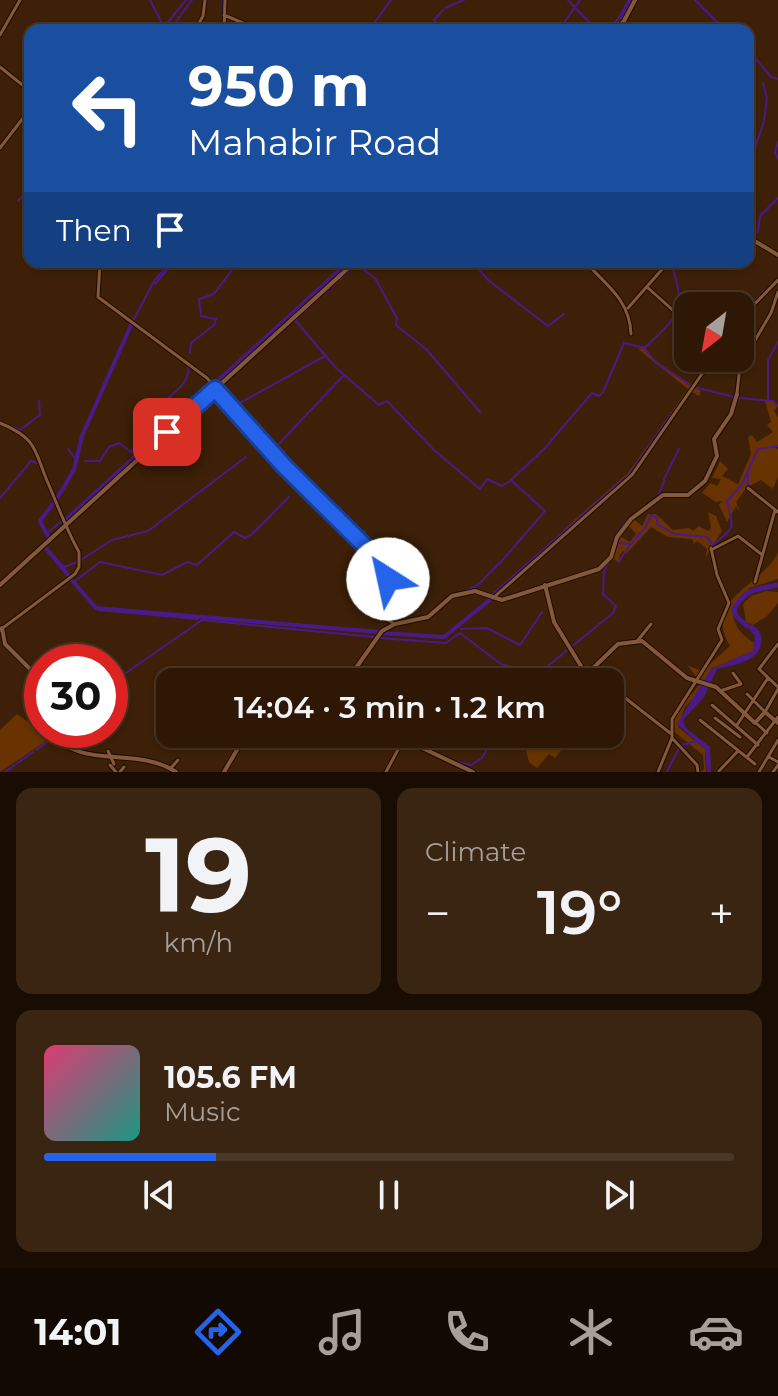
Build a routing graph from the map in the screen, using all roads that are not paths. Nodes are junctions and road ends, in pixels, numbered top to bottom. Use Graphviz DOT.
graph roads {
  1 [pos="20,0"];
  2 [pos="205,0"];
  3 [pos="225,0"];
  4 [pos="635,0"];
  5 [pos="224,15"];
  6 [pos="198,24"];
  7 [pos="224,24"];
  8 [pos="246,24"];
  9 [pos="621,24"];
  10 [pos="0,35"];
  11 [pos="0,67"];
  12 [pos="24,86"];
  13 [pos="24,117"];
  14 [pos="0,148"];
  15 [pos="754,241"];
  16 [pos="778,255"];
  17 [pos="100,268"];
  18 [pos="348,268"];
  19 [pos="590,268"];
  20 [pos="663,268"];
  21 [pos="778,280"];
  22 [pos="648,288"];
  23 [pos="778,292"];
  24 [pos="754,305"];
  25 [pos="627,308"];
  26 [pos="674,311"];
  27 [pos="631,334"];
  28 [pos="703,372"];
  29 [pos="215,389"];
  30 [pos="737,394"];
  31 [pos="0,423"];
  32 [pos="748,488"];
  33 [pos="776,511"];
  34 [pos="66,525"];
  35 [pos="761,554"];
  36 [pos="755,582"];
  37 [pos="0,585"];
  38 [pos="545,585"];
  39 [pos="493,598"];
  40 [pos="395,624"];
  41 [pos="651,624"];
  42 [pos="1,629"];
  43 [pos="638,640"];
  44 [pos="778,644"];
  45 [pos="24,663"];
  46 [pos="356,668"];
  47 [pos="582,668"];
  48 [pos="593,668"];
  49 [pos="733,673"];
  50 [pos="768,678"];
  51 [pos="699,682"];
  52 [pos="778,688"];
  53 [pos="720,691"];
  54 [pos="747,694"];
  55 [pos="624,697"];
  56 [pos="754,700"];
  57 [pos="712,705"];
  58 [pos="765,712"];
  59 [pos="745,713"];
  60 [pos="715,718"];
  61 [pos="700,720"];
  62 [pos="777,720"];
  63 [pos="729,723"];
  64 [pos="756,723"];
  65 [pos="736,726"];
  66 [pos="767,733"];
  67 [pos="672,736"];
  68 [pos="740,737"];
  69 [pos="778,740"];
  70 [pos="758,745"];
  71 [pos="69,748"];
  72 [pos="238,748"];
  73 [pos="398,748"];
  74 [pos="424,748"];
  75 [pos="108,751"];
  76 [pos="738,751"];
  77 [pos="747,757"];
  78 [pos="769,757"];
  79 [pos="178,760"];
  80 [pos="93,763"];
  81 [pos="112,764"];
  82 [pos="755,764"];
  83 [pos="778,764"];
  84 [pos="103,765"];
  85 [pos="124,767"];
  86 [pos="174,770"];
  87 [pos="719,771"];
  88 [pos="118,772"];
  89 [pos="224,772"];
  90 [pos="386,772"];
  91 [pos="473,772"];
  92 [pos="658,772"];
  93 [pos="698,772"];
  94 [pos="759,772"];
  95 [pos="773,772"];
  1 -- 10 [label="street"];
  2 -- 6 [label="street"];
  3 -- 5 [label="street"];
  4 -- 9 [label="street"];
  5 -- 7 [label="street"];
  5 -- 8 [label="street"];
  11 -- 12 [label="street"];
  13 -- 14 [label="street"];
  15 -- 16 [label="street"];
  17 -- 29 [label="street"];
  18 -- 29 [label="street"];
  19 -- 25 [label="street"];
  20 -- 22 [label="street"];
  21 -- 24 [label="street"];
  22 -- 25 [label="street"];
  22 -- 26 [label="street"];
  23 -- 30 [label="street"];
  25 -- 27 [label="street"];
  28 -- 39 [label="street"];
  29 -- 34 [label="street"];
  29 -- 40 [label="street"];
  30 -- 38 [label="street"];
  31 -- 34 [label="street"];
  32 -- 33 [label="street"];
  33 -- 35 [label="street"];
  34 -- 37 [label="street"];
  34 -- 42 [label="street"];
  35 -- 36 [label="street"];
  35 -- 51 [label="street"];
  38 -- 39 [label="street"];
  38 -- 47 [label="street"];
  39 -- 40 [label="street"];
  40 -- 46 [label="street"];
  41 -- 43 [label="street"];
  42 -- 45 [label="street"];
  43 -- 48 [label="street"];
  43 -- 51 [label="street"];
  44 -- 50 [label="street"];
  49 -- 53 [label="street"];
  50 -- 52 [label="street"];
  50 -- 56 [label="street"];
  51 -- 53 [label="street"];
  51 -- 67 [label="street"];
  52 -- 58 [label="street"];
  53 -- 59 [label="street"];
  54 -- 56 [label="street"];
  55 -- 67 [label="street"];
  56 -- 58 [label="street"];
  56 -- 59 [label="street"];
  57 -- 63 [label="street"];
  58 -- 62 [label="street"];
  58 -- 64 [label="street"];
  59 -- 64 [label="street"];
  59 -- 65 [label="street"];
  60 -- 63 [label="street"];
  61 -- 76 [label="street"];
  62 -- 66 [label="street"];
  63 -- 65 [label="street"];
  63 -- 68 [label="street"];
  64 -- 66 [label="street"];
  65 -- 70 [label="street"];
  66 -- 70 [label="street"];
  67 -- 92 [label="street"];
  67 -- 93 [label="street"];
  69 -- 78 [label="street"];
  70 -- 77 [label="street"];
  71 -- 80 [label="street"];
  72 -- 89 [label="street"];
  73 -- 90 [label="street"];
  74 -- 91 [label="street"];
  75 -- 81 [label="street"];
  76 -- 77 [label="street"];
  76 -- 87 [label="street"];
  77 -- 82 [label="street"];
  78 -- 83 [label="street"];
  78 -- 94 [label="street"];
  79 -- 86 [label="street"];
  81 -- 84 [label="street"];
  81 -- 86 [label="street"];
  81 -- 88 [label="street"];
  83 -- 95 [label="street"];
  85 -- 88 [label="street"];
}
